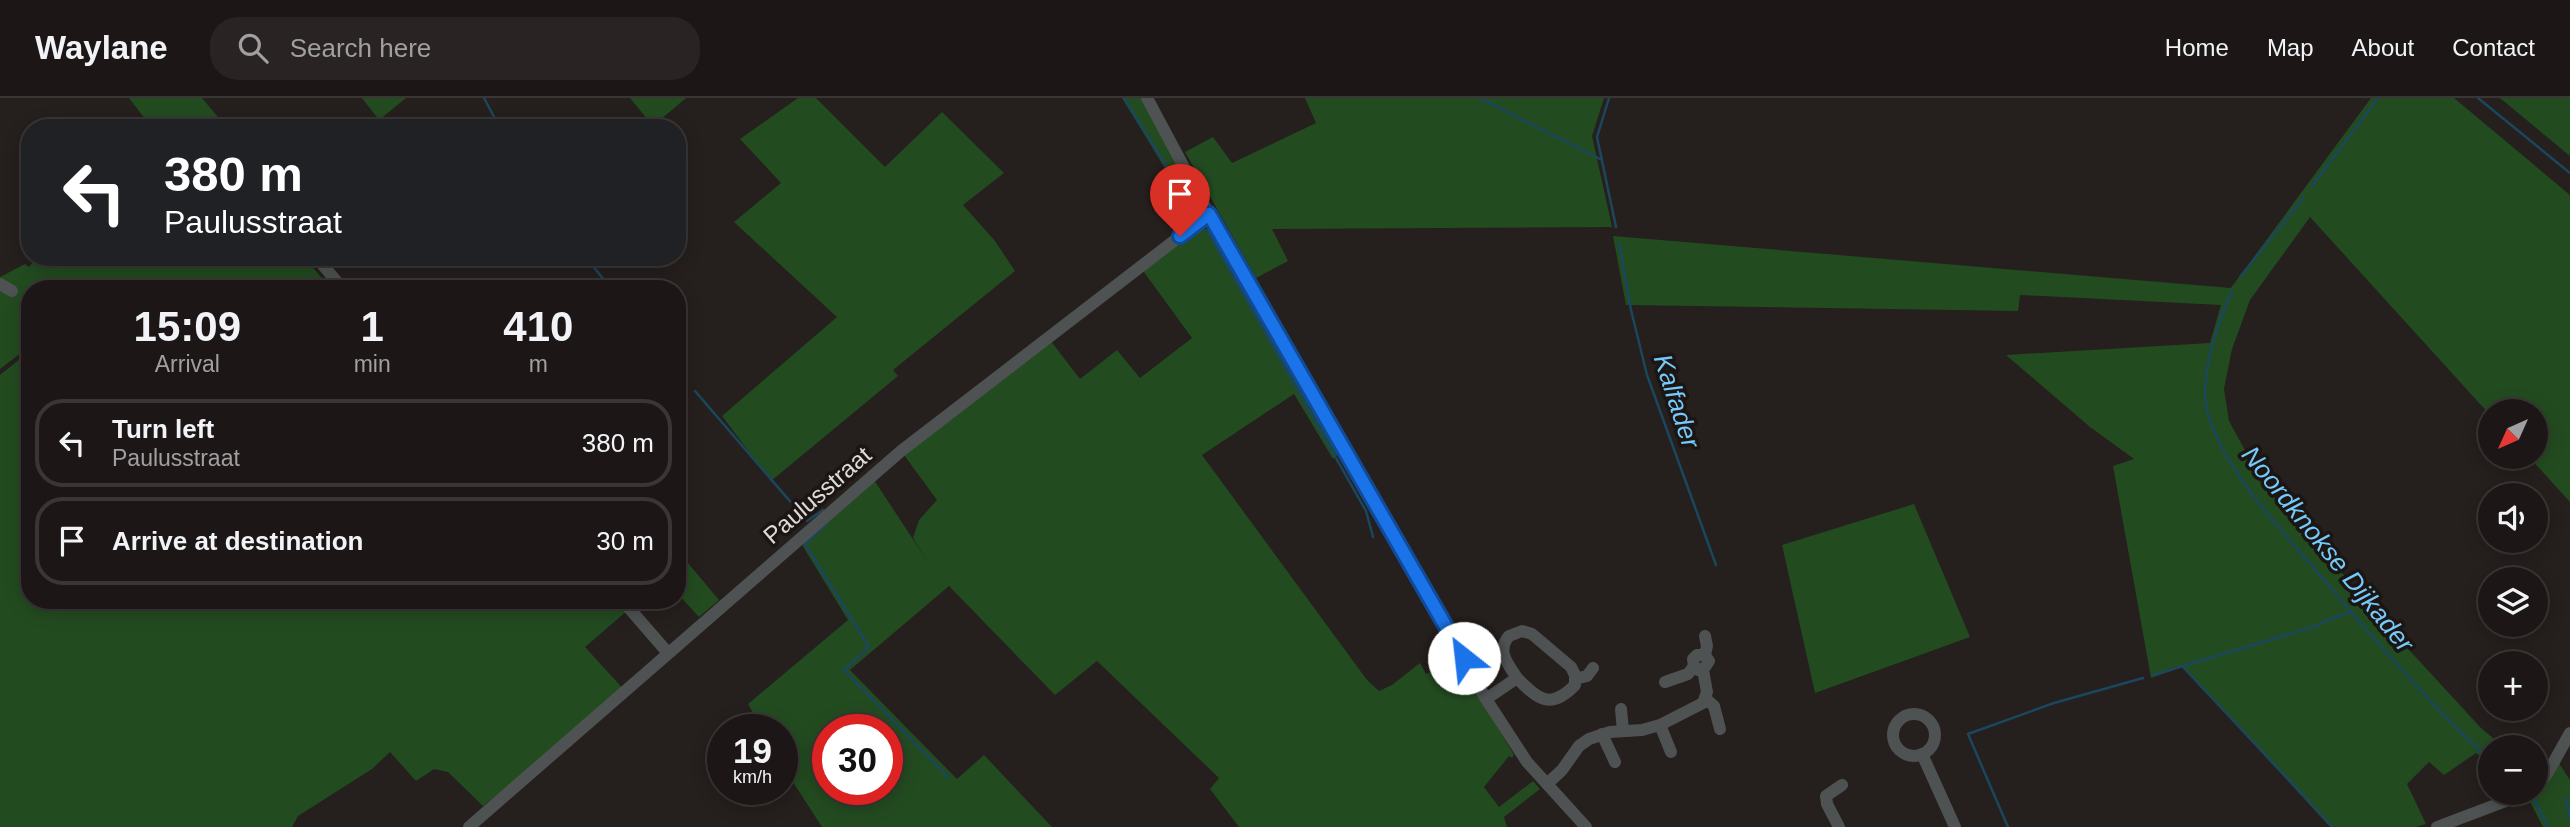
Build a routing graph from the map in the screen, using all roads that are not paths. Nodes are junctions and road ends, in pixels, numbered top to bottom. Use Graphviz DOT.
graph roads {
  1 [pos="1147,98"];
  2 [pos="1209,214"];
  3 [pos="324,266"];
  4 [pos="335,280"];
  5 [pos="630,609"];
  6 [pos="1705,636"];
  7 [pos="668,653"];
  8 [pos="1593,668"];
  9 [pos="1699,668"];
  10 [pos="1517,678"];
  11 [pos="1575,679"];
  12 [pos="1665,682"];
  13 [pos="1486,699"];
  14 [pos="1706,699"];
  15 [pos="1621,709"];
  16 [pos="1660,725"];
  17 [pos="1720,729"];
  18 [pos="1623,731"];
  19 [pos="2570,733"];
  20 [pos="1602,734"];
  21 [pos="1671,752"];
  22 [pos="1922,754"];
  23 [pos="1615,762"];
  24 [pos="2548,772"];
  25 [pos="1547,784"];
  26 [pos="1842,785"];
  27 [pos="2495,805"];
  28 [pos="469,827"];
  29 [pos="1586,827"];
  30 [pos="1839,827"];
  31 [pos="1955,827"];
  32 [pos="2437,827"];
  1 -- 2 [label="street"];
  2 -- 7 [label="street, Paulusstraat"];
  2 -- 13 [label="street"];
  3 -- 4 [label="street"];
  5 -- 7 [label="street"];
  6 -- 9 [label="street"];
  7 -- 28 [label="street, Paulusstraat"];
  8 -- 11 [label="street"];
  9 -- 12 [label="street"];
  9 -- 14 [label="street"];
  10 -- 11 [label="street"];
  10 -- 11 [label="street"];
  10 -- 13 [label="street"];
  13 -- 25 [label="street"];
  14 -- 16 [label="street"];
  14 -- 17 [label="street"];
  15 -- 18 [label="street"];
  16 -- 18 [label="street"];
  16 -- 21 [label="street"];
  18 -- 20 [label="street"];
  19 -- 24 [label="street"];
  20 -- 23 [label="street"];
  20 -- 25 [label="street"];
  22 -- 31 [label="street"];
  25 -- 29 [label="street"];
  26 -- 30 [label="street"];
  27 -- 32 [label="street"];
}
